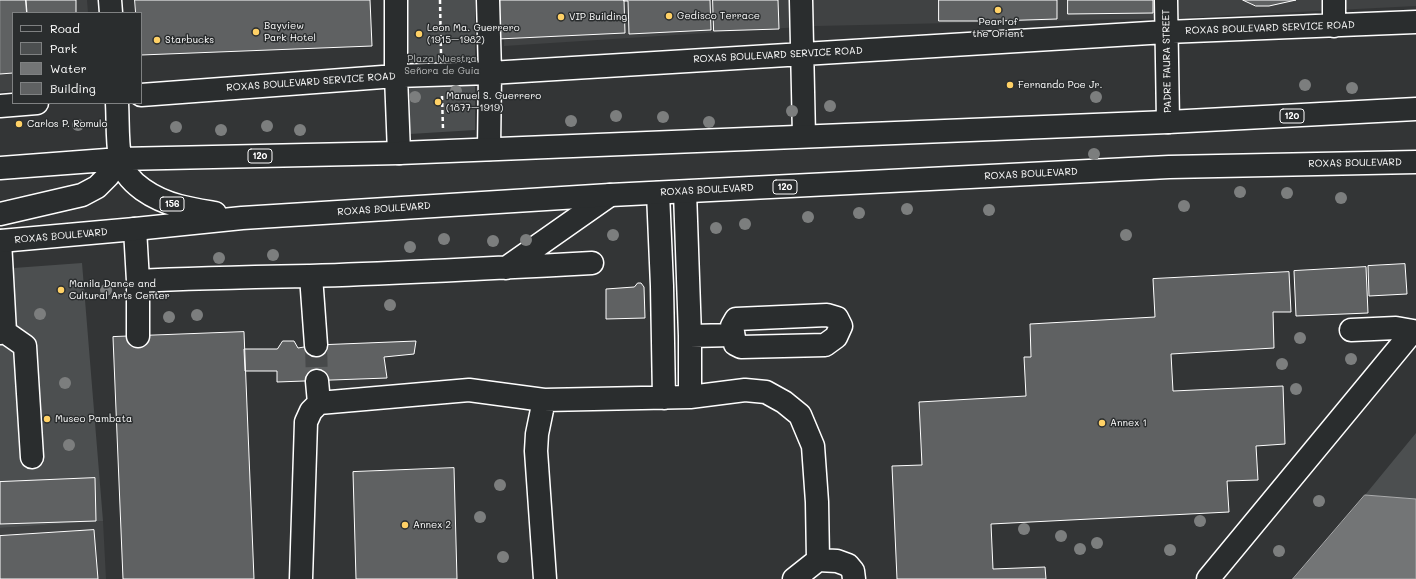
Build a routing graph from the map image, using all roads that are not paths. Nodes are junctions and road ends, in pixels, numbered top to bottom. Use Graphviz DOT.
graph roads {
  1 [pos="110,0"];
  2 [pos="396,0"];
  3 [pos="488,0"];
  4 [pos="801,0"];
  5 [pos="1166,0"];
  6 [pos="1334,1"];
  7 [pos="111,12"];
  8 [pos="1416,22"];
  9 [pos="1334,26"];
  10 [pos="1166,32"];
  11 [pos="802,54"];
  12 [pos="490,73"];
  13 [pos="396,76"];
  14 [pos="142,95"];
  15 [pos="25,104"];
  16 [pos="117,104"];
  17 [pos="0,106"];
  18 [pos="1416,109"];
  19 [pos="1168,122"];
  20 [pos="804,136"];
  21 [pos="489,149"];
  22 [pos="399,153"];
  23 [pos="120,159"];
  24 [pos="1416,162"];
  25 [pos="0,168"];
  26 [pos="685,192"];
  27 [pos="658,193"];
  28 [pos="610,195"];
  29 [pos="0,214"];
  30 [pos="242,218"];
  31 [pos="135,229"];
  32 [pos="0,241"];
  33 [pos="592,263"];
  34 [pos="506,268"];
  35 [pos="311,276"];
  36 [pos="138,281"];
  37 [pos="1351,330"];
  38 [pos="1414,330"];
  39 [pos="2,332"];
  40 [pos="733,335"];
  41 [pos="138,336"];
  42 [pos="690,336"];
  43 [pos="316,345"];
  44 [pos="317,381"];
  45 [pos="690,397"];
  46 [pos="664,398"];
  47 [pos="544,400"];
  48 [pos="319,403"];
  49 [pos="32,458"];
  50 [pos="818,560"];
  51 [pos="300,579"];
  52 [pos="545,579"];
  53 [pos="794,579"];
  54 [pos="854,579"];
  55 [pos="1208,579"];
  1 -- 7 [label="main road"];
  2 -- 13 [label="main road"];
  3 -- 12 [label="main road"];
  4 -- 11 [label="main road"];
  5 -- 10 [label="main road, PADRE FAURA STREET"];
  6 -- 9 [label="main road"];
  8 -- 9 [label="main road, ROXAS BOULEVARD SERVICE ROAD"];
  9 -- 10 [label="main road, ROXAS BOULEVARD SERVICE ROAD"];
  10 -- 11 [label="main road, ROXAS BOULEVARD SERVICE ROAD"];
  10 -- 19 [label="main road, PADRE FAURA STREET"];
  11 -- 12 [label="main road, ROXAS BOULEVARD SERVICE ROAD"];
  11 -- 20 [label="main road"];
  12 -- 13 [label="main road, ROXAS BOULEVARD SERVICE ROAD"];
  12 -- 21 [label="main road"];
  13 -- 14 [label="main road, ROXAS BOULEVARD SERVICE ROAD"];
  13 -- 22 [label="main road"];
  15 -- 17 [label="main road"];
  16 -- 23 [label="main road, 156"];
  18 -- 19 [label="main road, 120"];
  19 -- 20 [label="main road, 120"];
  20 -- 21 [label="main road, 120"];
  21 -- 22 [label="main road, 120"];
  22 -- 23 [label="main road, 120"];
  23 -- 25 [label="main road, 120"];
  23 -- 29 [label="main road"];
  23 -- 30 [label="main road, 156"];
  24 -- 26 [label="main road, ROXAS BOULEVARD / 120"];
  26 -- 27 [label="main road, ROXAS BOULEVARD / 120"];
  26 -- 42 [label="main road"];
  27 -- 28 [label="main road, ROXAS BOULEVARD / 120"];
  27 -- 46 [label="main road"];
  28 -- 30 [label="main road, ROXAS BOULEVARD / 120"];
  28 -- 34 [label="main road"];
  30 -- 31 [label="main road, ROXAS BOULEVARD / 120"];
  31 -- 32 [label="main road, ROXAS BOULEVARD / 120"];
  31 -- 36 [label="main road"];
  32 -- 39 [label="main road"];
  33 -- 34 [label="main road"];
  34 -- 35 [label="main road"];
  35 -- 36 [label="main road"];
  35 -- 43 [label="main road"];
  36 -- 41 [label="main road"];
  37 -- 38 [label="main road"];
  38 -- 55 [label="main road"];
  39 -- 49 [label="main road"];
  40 -- 42 [label="main road"];
  42 -- 45 [label="main road"];
  44 -- 48 [label="main road"];
  45 -- 46 [label="main road"];
  45 -- 50 [label="main road"];
  46 -- 47 [label="main road"];
  47 -- 48 [label="main road"];
  47 -- 52 [label="main road"];
  48 -- 51 [label="main road"];
  50 -- 53 [label="main road"];
  50 -- 54 [label="main road"];
}
